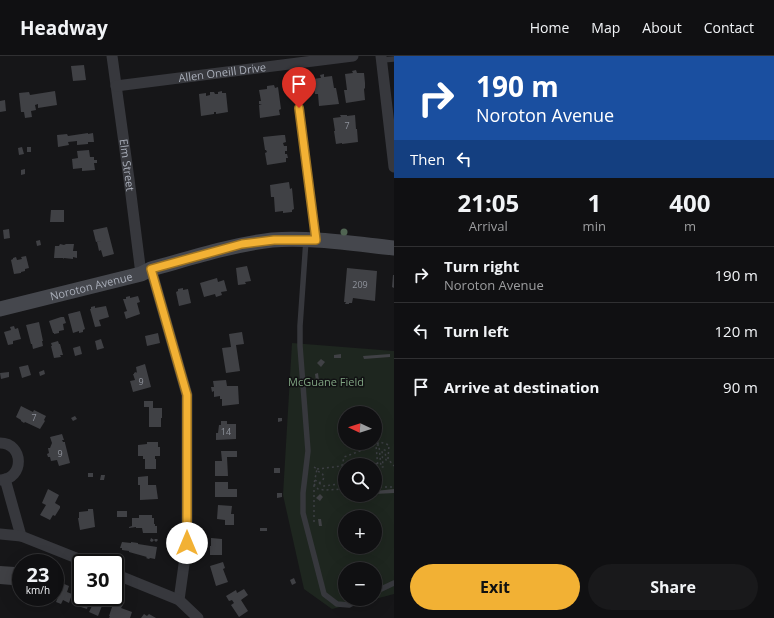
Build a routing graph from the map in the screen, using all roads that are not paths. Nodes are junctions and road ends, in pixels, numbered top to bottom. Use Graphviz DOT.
graph roads {
  1 [pos="112,56"];
  2 [pos="353,56"];
  3 [pos="382,58"];
  4 [pos="394,59"];
  5 [pos="294,63"];
  6 [pos="116,86"];
  7 [pos="394,167"];
  8 [pos="311,240"];
  9 [pos="394,248"];
  10 [pos="146,272"];
  11 [pos="0,309"];
  12 [pos="0,443"];
  13 [pos="2,480"];
  14 [pos="0,534"];
  15 [pos="21,536"];
  16 [pos="72,556"];
  17 [pos="124,578"];
  18 [pos="394,583"];
  19 [pos="382,589"];
  20 [pos="178,600"];
  21 [pos="338,604"];
  22 [pos="198,618"];
  1 -- 6 [label="street, Elm Street"];
  2 -- 5 [label="street, Allen Oneill Drive"];
  3 -- 4 [label="lane"];
  3 -- 7 [label="street"];
  5 -- 6 [label="street, Allen Oneill Drive"];
  5 -- 8 [label="lane"];
  6 -- 10 [label="street, Elm Street"];
  8 -- 9 [label="main road, Noroton Avenue"];
  8 -- 10 [label="main road, Noroton Avenue"];
  8 -- 21 [label="lane"];
  10 -- 11 [label="main road, Noroton Avenue"];
  10 -- 20 [label="street, Elm Street"];
  12 -- 13 [label="street"];
  13 -- 15 [label="street"];
  14 -- 15 [label="street"];
  15 -- 16 [label="street"];
  17 -- 20 [label="street"];
  18 -- 19 [label="lane"];
  20 -- 22 [label="street"];
}
